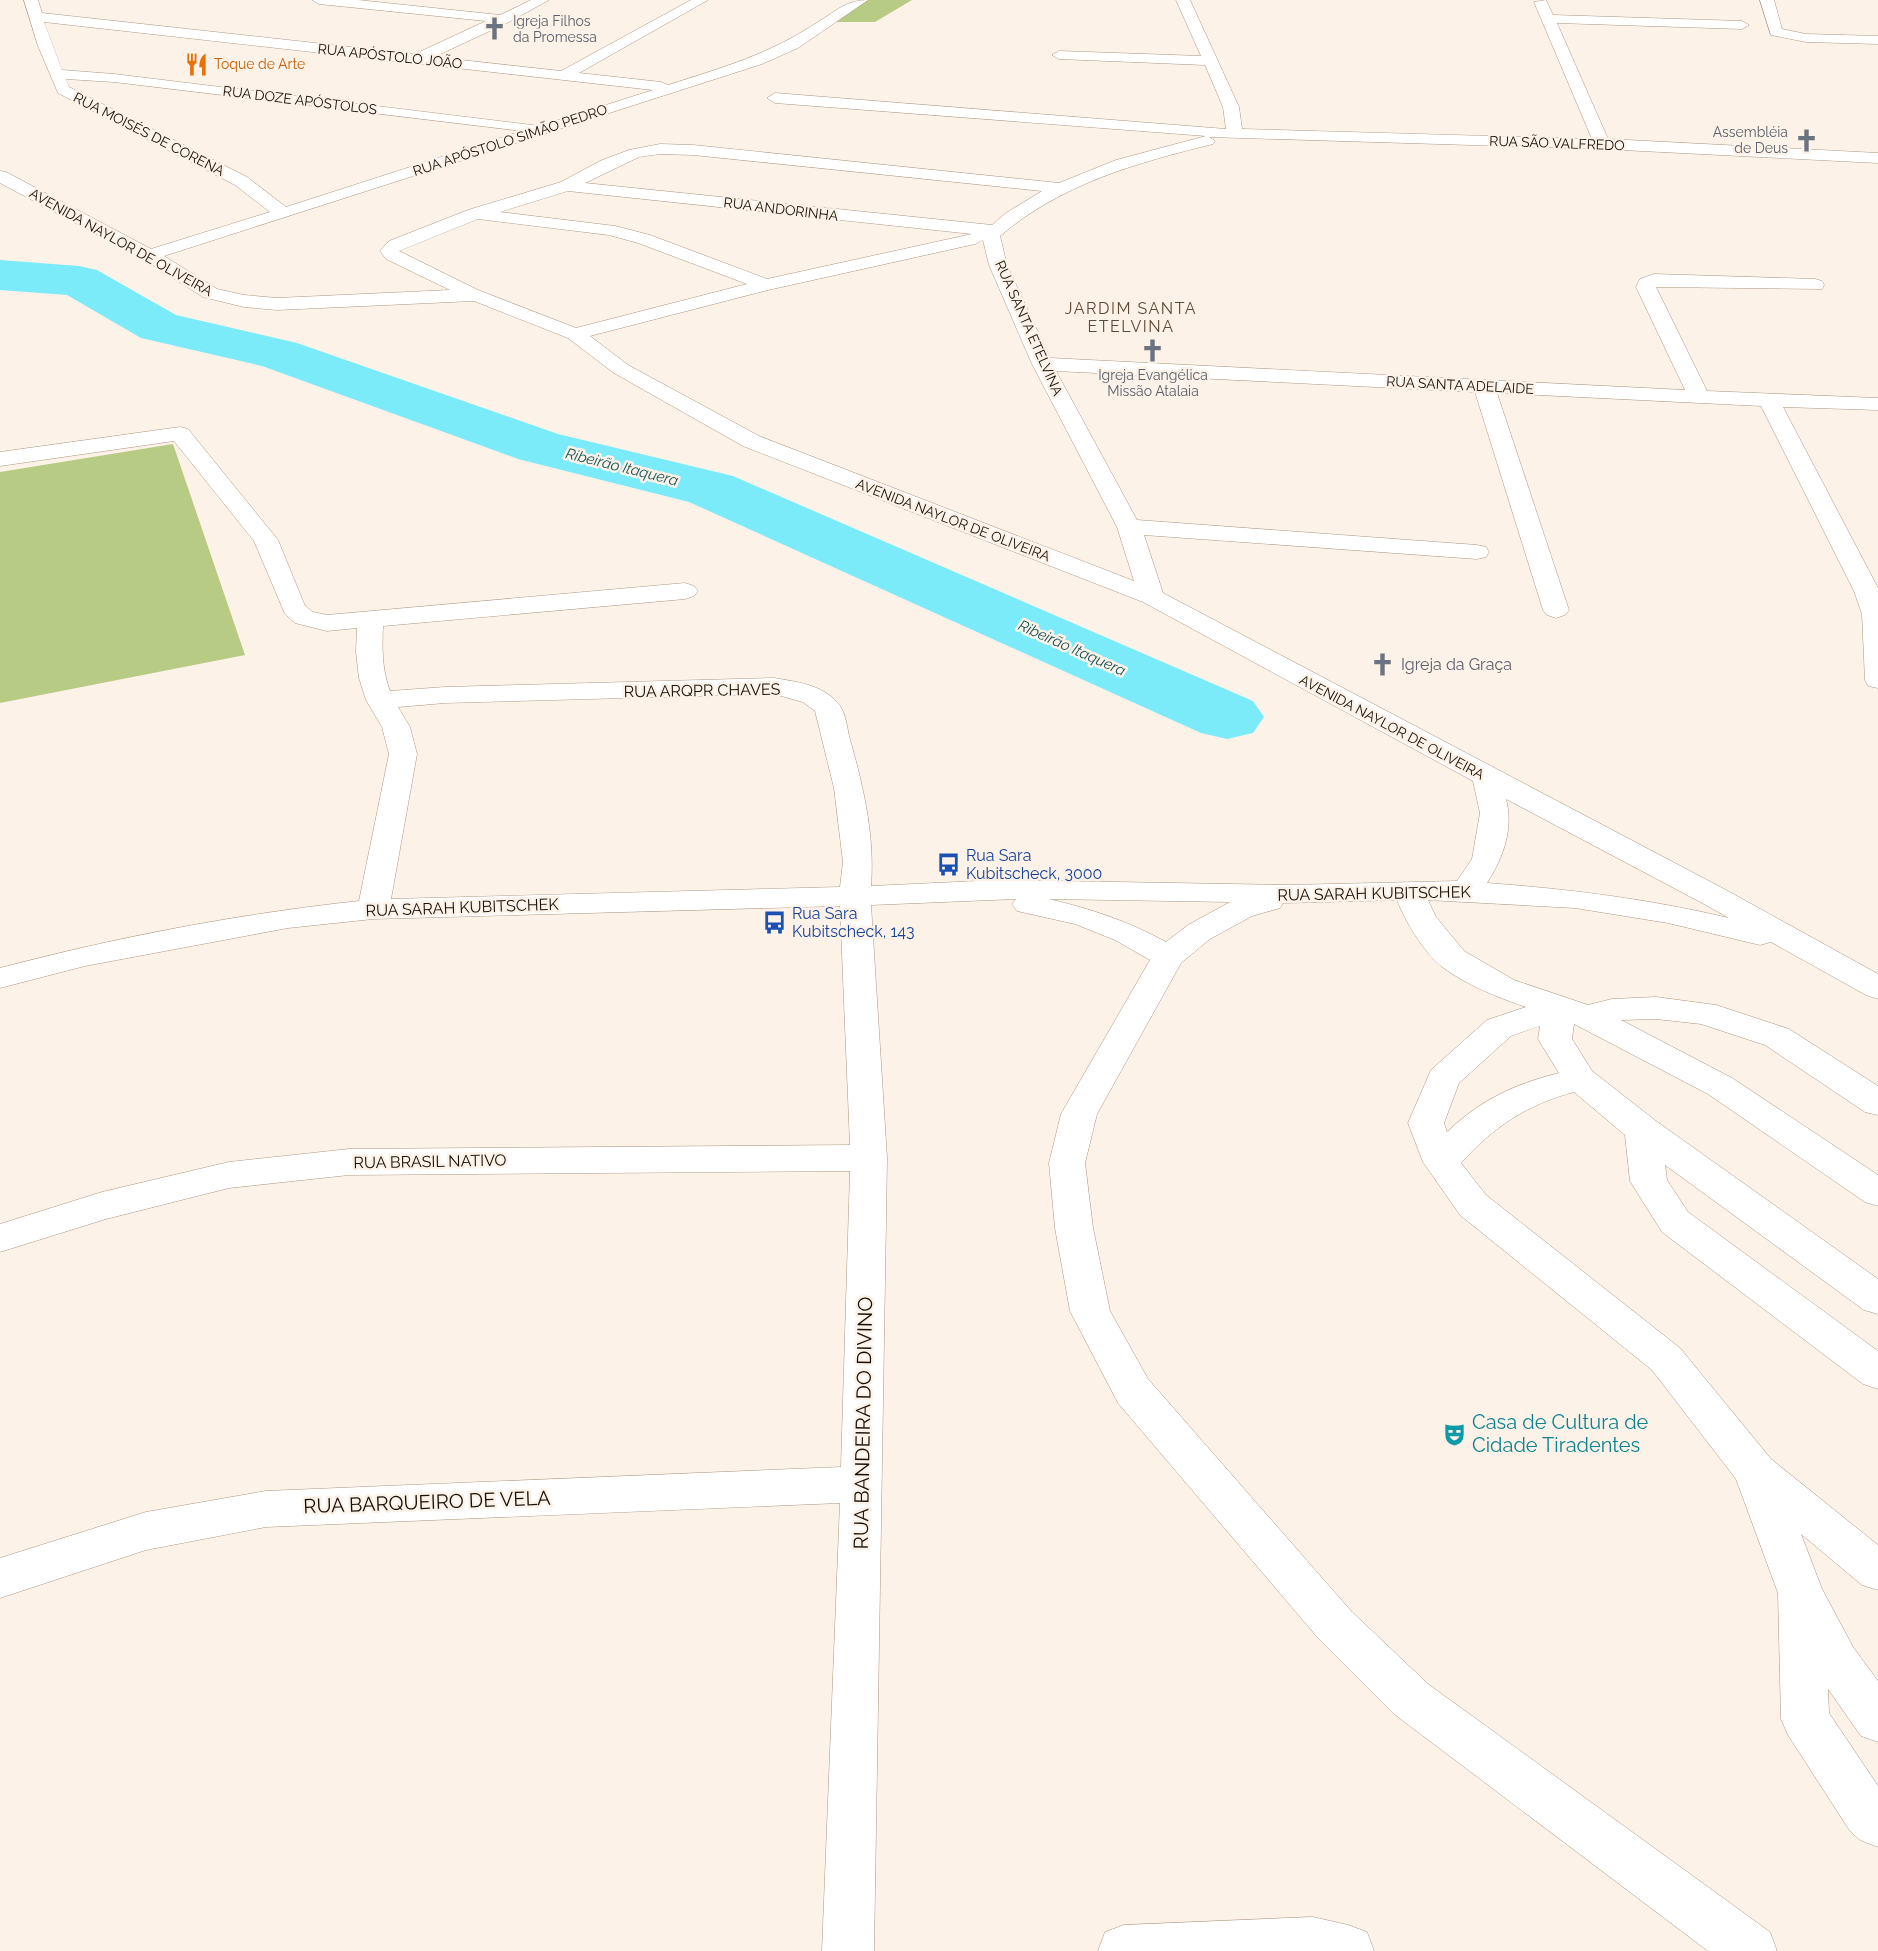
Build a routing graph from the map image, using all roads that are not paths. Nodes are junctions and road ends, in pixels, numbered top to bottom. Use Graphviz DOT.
graph roads {
  1 [pos="31,0"];
  2 [pos="318,0"];
  3 [pos="542,0"];
  4 [pos="701,0"];
  5 [pos="861,0"];
  6 [pos="1183,0"];
  7 [pos="1541,0"];
  8 [pos="1767,0"];
  9 [pos="37,17"];
  10 [pos="504,19"];
  11 [pos="1549,19"];
  12 [pos="1742,25"];
  13 [pos="1878,40"];
  14 [pos="1059,55"];
  15 [pos="417,59"];
  16 [pos="1210,61"];
  17 [pos="56,74"];
  18 [pos="564,75"];
  19 [pos="671,87"];
  20 [pos="776,98"];
  21 [pos="543,129"];
  22 [pos="1235,134"];
  23 [pos="1602,144"];
  24 [pos="1878,158"];
  25 [pos="0,176"];
  26 [pos="567,186"];
  27 [pos="1062,188"];
  28 [pos="282,213"];
  29 [pos="474,214"];
  30 [pos="993,233"];
  31 [pos="149,255"];
  32 [pos="766,285"];
  33 [pos="1815,285"];
  34 [pos="476,295"];
  35 [pos="575,334"];
  36 [pos="1042,364"];
  37 [pos="1484,386"];
  38 [pos="1699,397"];
  39 [pos="1769,400"];
  40 [pos="1878,404"];
  41 [pos="0,459"];
  42 [pos="1129,527"];
  43 [pos="1477,552"];
  44 [pos="686,591"];
  45 [pos="1152,597"];
  46 [pos="1556,610"];
  47 [pos="370,621"];
  48 [pos="1878,680"];
  49 [pos="380,700"];
  50 [pos="1486,777"];
  51 [pos="1408,890"];
  52 [pos="1467,891"];
  53 [pos="931,893"];
  54 [pos="1289,894"];
  55 [pos="855,896"];
  56 [pos="373,909"];
  57 [pos="1810,950"];
  58 [pos="1168,957"];
  59 [pos="0,978"];
  60 [pos="1878,988"];
  61 [pos="1573,1011"];
  62 [pos="1580,1079"];
  63 [pos="1878,1102"];
  64 [pos="1643,1130"];
  65 [pos="869,1158"];
  66 [pos="1442,1162"];
  67 [pos="1878,1193"];
  68 [pos="0,1238"];
  69 [pos="1878,1299"];
  70 [pos="1878,1373"];
  71 [pos="1756,1472"];
  72 [pos="862,1484"];
  73 [pos="1878,1571"];
  74 [pos="0,1578"];
  75 [pos="1801,1593"];
  76 [pos="1878,1719"];
  77 [pos="1878,1823"];
  78 [pos="848,1951"];
  79 [pos="1124,1951"];
  80 [pos="1348,1951"];
  81 [pos="1750,1951"];
  1 -- 9 [label="street, RUA MOISÉS DE CORENA"];
  2 -- 10 [label="street"];
  3 -- 10 [label="street"];
  4 -- 18 [label="street"];
  5 -- 19 [label="street, RUA APÓSTOLO SIMÃO PEDRO"];
  6 -- 16 [label="street"];
  7 -- 11 [label="street"];
  8 -- 13 [label="street"];
  9 -- 15 [label="street, RUA APÓSTOLO JOÃO"];
  9 -- 17 [label="street, RUA MOISÉS DE CORENA"];
  10 -- 15 [label="street"];
  11 -- 12 [label="street"];
  11 -- 23 [label="street"];
  14 -- 16 [label="street"];
  15 -- 18 [label="street, RUA APÓSTOLO JOÃO"];
  16 -- 22 [label="street"];
  17 -- 21 [label="street, RUA DOZE APÓSTOLOS"];
  17 -- 28 [label="street, RUA MOISÉS DE CORENA"];
  18 -- 19 [label="street, RUA APÓSTOLO JOÃO"];
  19 -- 21 [label="street, RUA APÓSTOLO SIMÃO PEDRO"];
  20 -- 22 [label="street"];
  21 -- 28 [label="street, RUA APÓSTOLO SIMÃO PEDRO"];
  22 -- 23 [label="street, RUA SÃO VALFREDO"];
  22 -- 27 [label="street"];
  23 -- 24 [label="street, RUA SÃO VALFREDO"];
  25 -- 31 [label="street, AVENIDA NAYLOR DE OLIVEIRA"];
  26 -- 27 [label="street"];
  26 -- 29 [label="street"];
  26 -- 30 [label="street, RUA ANDORINHA"];
  27 -- 30 [label="street"];
  28 -- 31 [label="street, RUA APÓSTOLO SIMÃO PEDRO"];
  29 -- 32 [label="street"];
  29 -- 34 [label="street"];
  30 -- 32 [label="street"];
  30 -- 36 [label="street, RUA SANTA ETELVINA"];
  31 -- 34 [label="street, AVENIDA NAYLOR DE OLIVEIRA"];
  32 -- 35 [label="street"];
  33 -- 38 [label="street"];
  34 -- 35 [label="street, AVENIDA NAYLOR DE OLIVEIRA"];
  35 -- 45 [label="street, AVENIDA NAYLOR DE OLIVEIRA"];
  36 -- 37 [label="street, RUA SANTA ADELAIDE"];
  36 -- 42 [label="street, RUA SANTA ETELVINA"];
  37 -- 38 [label="street, RUA SANTA ADELAIDE"];
  37 -- 46 [label="street"];
  38 -- 39 [label="street, RUA SANTA ADELAIDE"];
  39 -- 40 [label="street, RUA SANTA ADELAIDE"];
  39 -- 48 [label="street"];
  41 -- 47 [label="street"];
  42 -- 43 [label="street"];
  42 -- 45 [label="street, RUA SANTA ETELVINA"];
  44 -- 47 [label="street"];
  45 -- 50 [label="street, AVENIDA NAYLOR DE OLIVEIRA"];
  47 -- 49 [label="street"];
  49 -- 55 [label="street, RUA ARQPR CHAVES"];
  49 -- 56 [label="street"];
  50 -- 52 [label="street"];
  50 -- 57 [label="street, AVENIDA NAYLOR DE OLIVEIRA"];
  51 -- 52 [label="street, RUA SARAH KUBITSCHEK"];
  51 -- 54 [label="street, RUA SARAH KUBITSCHEK"];
  51 -- 61 [label="street"];
  52 -- 57 [label="street, RUA SARAH KUBITSCHEK"];
  53 -- 54 [label="street, RUA SARAH KUBITSCHEK"];
  53 -- 55 [label="street, RUA SARAH KUBITSCHEK"];
  53 -- 58 [label="street, RUA SARAH KUBITSCHEK"];
  54 -- 58 [label="street"];
  55 -- 56 [label="street, RUA SARAH KUBITSCHEK"];
  55 -- 65 [label="street, RUA BANDEIRA DO DIVINO"];
  56 -- 59 [label="street, RUA SARAH KUBITSCHEK"];
  57 -- 60 [label="street, AVENIDA NAYLOR DE OLIVEIRA"];
  58 -- 81 [label="street"];
  61 -- 62 [label="street"];
  61 -- 63 [label="street"];
  61 -- 66 [label="street"];
  61 -- 67 [label="street"];
  62 -- 64 [label="street"];
  62 -- 66 [label="street"];
  64 -- 69 [label="street"];
  64 -- 70 [label="street"];
  65 -- 68 [label="street, RUA BRASIL NATIVO"];
  65 -- 72 [label="street, RUA BANDEIRA DO DIVINO"];
  66 -- 71 [label="street"];
  71 -- 73 [label="street"];
  71 -- 75 [label="street"];
  72 -- 74 [label="street, RUA BARQUEIRO DE VELA"];
  72 -- 78 [label="street, RUA BANDEIRA DO DIVINO"];
  75 -- 76 [label="street"];
  75 -- 77 [label="street"];
  79 -- 80 [label="street"];
}
